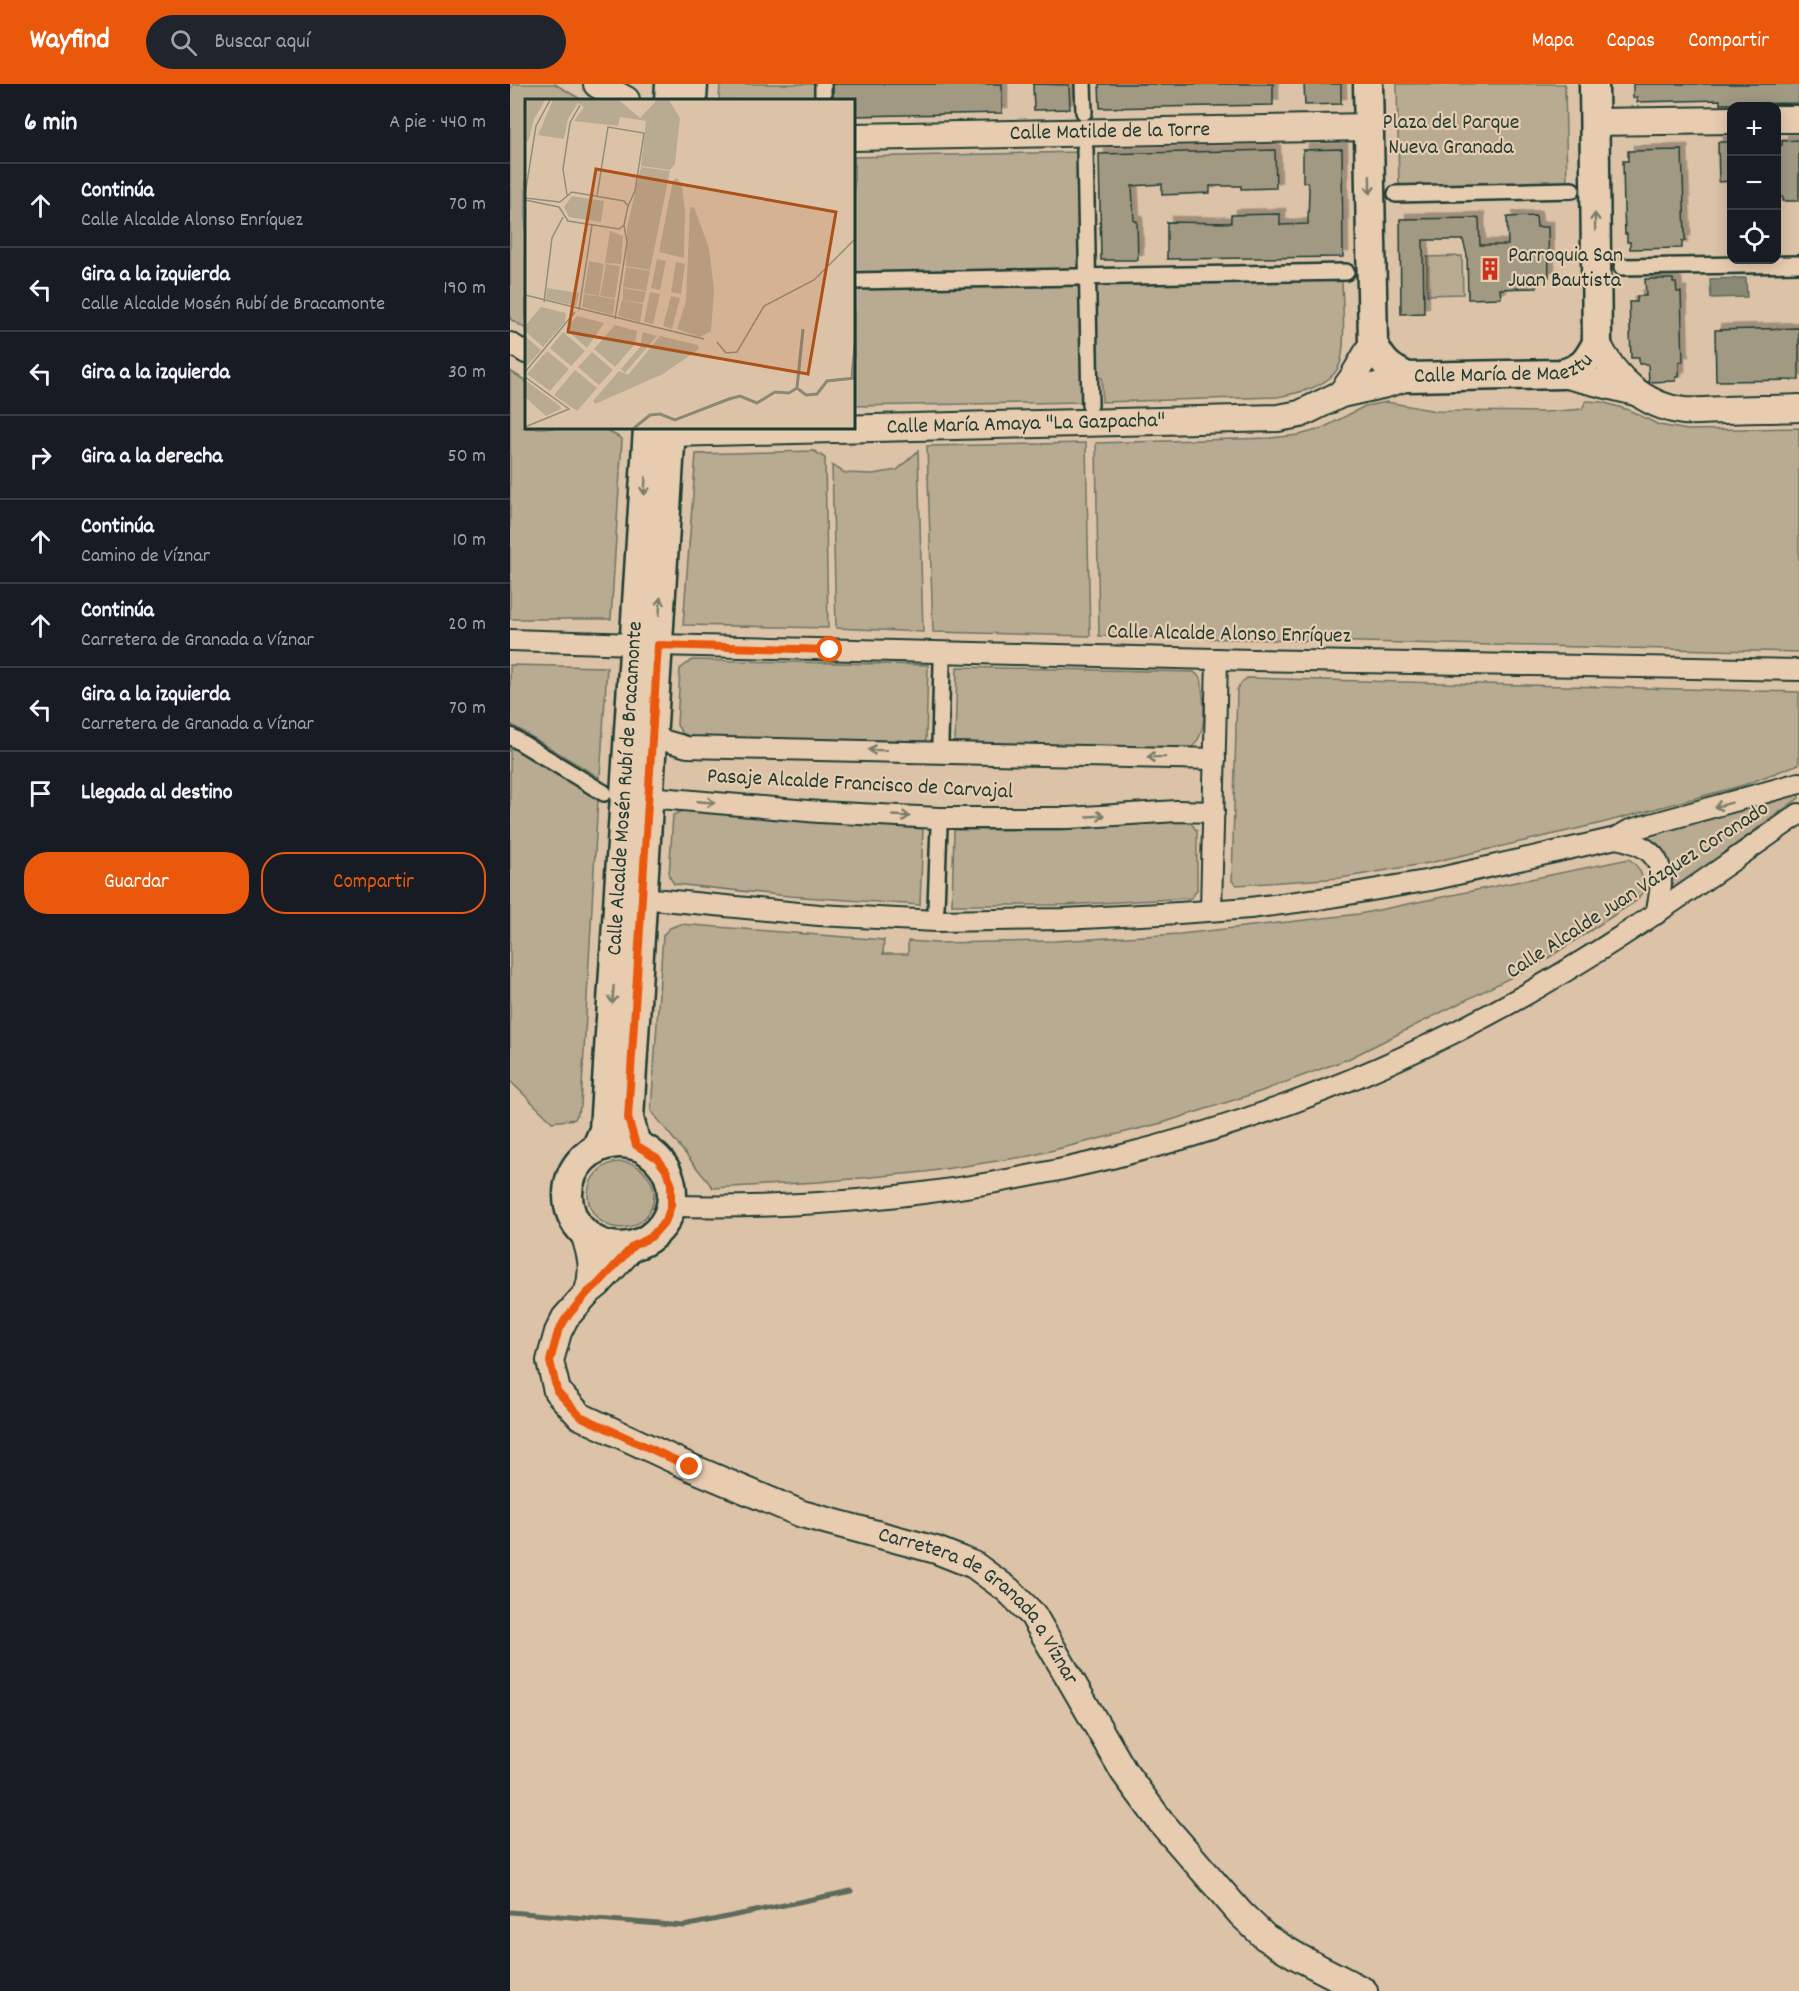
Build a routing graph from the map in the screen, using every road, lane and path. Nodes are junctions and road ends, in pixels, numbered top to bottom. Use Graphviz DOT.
graph roads {
  1 [pos="597,84"];
  2 [pos="670,84"];
  3 [pos="693,84"];
  4 [pos="1083,84"];
  5 [pos="1368,84"];
  6 [pos="1593,84"];
  7 [pos="624,99"];
  8 [pos="669,99"];
  9 [pos="692,99"];
  10 [pos="1084,112"];
  11 [pos="1781,119"];
  12 [pos="1799,119"];
  13 [pos="1727,120"];
  14 [pos="1594,122"];
  15 [pos="1369,127"];
  16 [pos="855,137"];
  17 [pos="1085,148"];
  18 [pos="1572,190"];
  19 [pos="1396,194"];
  20 [pos="1799,264"];
  21 [pos="1622,267"];
  22 [pos="1346,272"];
  23 [pos="1087,277"];
  24 [pos="855,281"];
  25 [pos="510,343"];
  26 [pos="1373,343"];
  27 [pos="1597,343"];
  28 [pos="525,352"];
  29 [pos="1562,374"];
  30 [pos="1408,376"];
  31 [pos="1635,392"];
  32 [pos="1341,394"];
  33 [pos="1090,405"];
  34 [pos="1799,408"];
  35 [pos="855,426"];
  36 [pos="663,429"];
  37 [pos="510,640"];
  38 [pos="647,645"];
  39 [pos="1217,659"];
  40 [pos="942,663"];
  41 [pos="1799,670"];
  42 [pos="510,735"];
  43 [pos="652,736"];
  44 [pos="939,743"];
  45 [pos="1215,759"];
  46 [pos="1799,783"];
  47 [pos="604,793"];
  48 [pos="648,797"];
  49 [pos="1214,812"];
  50 [pos="1799,814"];
  51 [pos="939,826"];
  52 [pos="1616,838"];
  53 [pos="642,898"];
  54 [pos="936,908"];
  55 [pos="1211,910"];
  56 [pos="1656,914"];
  57 [pos="636,1145"];
  58 [pos="596,1149"];
  59 [pos="671,1206"];
  60 [pos="584,1233"];
  61 [pos="633,1246"];
  62 [pos="588,1292"];
  63 [pos="1364,1991"];
  1 -- 7 [label="street"];
  2 -- 8 [label="main road"];
  3 -- 9 [label="main road"];
  4 -- 10 [label="street"];
  5 -- 15 [label="main road"];
  6 -- 14 [label="main road, Calle María de Maeztu"];
  11 -- 12 [label="street"];
  13 -- 14 [label="street"];
  27 -- 14 [label="main road, Calle María de Maeztu, one-way"];
  15 -- 16 [label="street, Calle Matilde de la Torre"];
  15 -- 26 [label="main road, one-way"];
  17 -- 23 [label="street"];
  18 -- 19 [label="street"];
  20 -- 21 [label="street"];
  22 -- 23 [label="street"];
  23 -- 24 [label="street"];
  23 -- 33 [label="street"];
  25 -- 28 [label="street"];
  26 -- 30 [label="main road, Calle María de Maeztu"];
  26 -- 32 [label="street"];
  27 -- 29 [label="main road, Calle María de Maeztu"];
  27 -- 31 [label="street"];
  29 -- 30 [label="main road, Calle María de Maeztu"];
  29 -- 31 [label="street"];
  30 -- 32 [label="street, Calle María Amaya \"La Gazpacha\""];
  31 -- 34 [label="street"];
  32 -- 35 [label="street, Calle María Amaya \"La Gazpacha\""];
  36 -- 38 [label="main road, Calle Alcalde Mosén Rubí de Bracamonte"];
  37 -- 38 [label="street, Calle Alcalde Alonso Enríquez"];
  38 -- 39 [label="street, Calle Alcalde Alonso Enríquez"];
  38 -- 43 [label="main road, Calle Alcalde Mosén Rubí de Bracamonte"];
  38 -- 58 [label="main road, Calle Alcalde Mosén Rubí de Bracamonte, one-way"];
  39 -- 41 [label="street, Calle Alcalde Alonso Enríquez"];
  39 -- 45 [label="street"];
  40 -- 44 [label="street"];
  42 -- 47 [label="street"];
  45 -- 43 [label="street, Pasaje Alcalde Francisco de Carvajal, one-way"];
  43 -- 48 [label="main road, Calle Alcalde Mosén Rubí de Bracamonte"];
  45 -- 49 [label="street"];
  46 -- 52 [label="street, one-way"];
  48 -- 49 [label="street, Pasaje Alcalde Francisco de Carvajal, one-way"];
  48 -- 53 [label="main road, Calle Alcalde Mosén Rubí de Bracamonte"];
  49 -- 55 [label="street"];
  50 -- 56 [label="street, Calle Alcalde Juan Vázquez Coronado"];
  51 -- 54 [label="street"];
  52 -- 55 [label="street"];
  52 -- 56 [label="street"];
  53 -- 55 [label="street"];
  53 -- 57 [label="main road, Calle Alcalde Mosén Rubí de Bracamonte"];
  56 -- 59 [label="street, Calle Alcalde Juan Vázquez Coronado"];
  57 -- 58 [label="main road"];
  57 -- 59 [label="main road"];
  58 -- 60 [label="main road"];
  59 -- 61 [label="main road"];
  60 -- 61 [label="main road"];
  60 -- 62 [label="street"];
  61 -- 62 [label="street, Carretera de Granada a Víznar"];
  62 -- 63 [label="street, Carretera de Granada a Víznar"];
}
